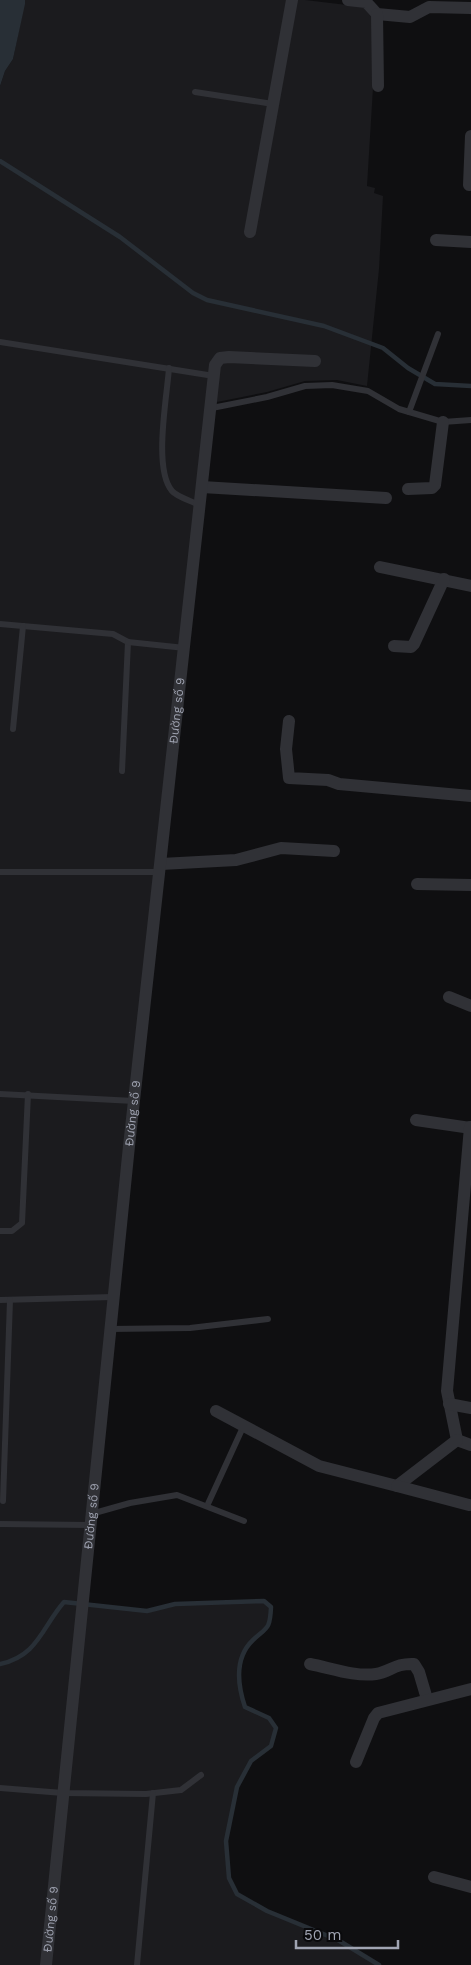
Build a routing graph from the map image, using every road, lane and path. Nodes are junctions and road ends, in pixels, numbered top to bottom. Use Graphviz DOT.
graph roads {
  1 [pos="292,0"];
  2 [pos="348,0"];
  3 [pos="471,8"];
  4 [pos="377,14"];
  5 [pos="378,86"];
  6 [pos="195,92"];
  7 [pos="273,104"];
  8 [pos="471,136"];
  9 [pos="469,186"];
  10 [pos="250,232"];
  11 [pos="436,240"];
  12 [pos="471,242"];
  13 [pos="438,334"];
  14 [pos="0,342"];
  15 [pos="315,361"];
  16 [pos="169,368"];
  17 [pos="214,376"];
  18 [pos="212,408"];
  19 [pos="408,412"];
  20 [pos="471,420"];
  21 [pos="443,422"];
  22 [pos="202,487"];
  23 [pos="408,489"];
  24 [pos="386,498"];
  25 [pos="199,505"];
  26 [pos="380,567"];
  27 [pos="444,579"];
  28 [pos="471,586"];
  29 [pos="0,624"];
  30 [pos="23,626"];
  31 [pos="128,642"];
  32 [pos="394,646"];
  33 [pos="185,648"];
  34 [pos="289,721"];
  35 [pos="13,729"];
  36 [pos="122,771"];
  37 [pos="471,796"];
  38 [pos="334,850"];
  39 [pos="160,868"];
  40 [pos="0,872"];
  41 [pos="417,884"];
  42 [pos="471,885"];
  43 [pos="449,996"];
  44 [pos="471,1006"];
  45 [pos="0,1094"];
  46 [pos="28,1094"];
  47 [pos="134,1100"];
  48 [pos="416,1120"];
  49 [pos="471,1127"];
  50 [pos="0,1230"];
  51 [pos="466,1241"];
  52 [pos="113,1297"];
  53 [pos="0,1300"];
  54 [pos="10,1300"];
  55 [pos="268,1320"];
  56 [pos="110,1329"];
  57 [pos="449,1404"];
  58 [pos="471,1408"];
  59 [pos="216,1411"];
  60 [pos="244,1425"];
  61 [pos="457,1440"];
  62 [pos="471,1445"];
  63 [pos="397,1486"];
  64 [pos="4,1502"];
  65 [pos="469,1505"];
  66 [pos="207,1506"];
  67 [pos="91,1520"];
  68 [pos="244,1521"];
  69 [pos="0,1524"];
  70 [pos="310,1664"];
  71 [pos="471,1689"];
  72 [pos="427,1699"];
  73 [pos="356,1762"];
  74 [pos="201,1775"];
  75 [pos="0,1788"];
  76 [pos="63,1793"];
  77 [pos="153,1793"];
  78 [pos="434,1877"];
  79 [pos="471,1887"];
  80 [pos="46,1965"];
  81 [pos="138,1965"];
  1 -- 7 [label="street"];
  2 -- 4 [label="street"];
  3 -- 4 [label="street"];
  4 -- 5 [label="street"];
  6 -- 7 [label="lane"];
  7 -- 10 [label="street"];
  8 -- 9 [label="street"];
  11 -- 12 [label="street"];
  13 -- 19 [label="lane"];
  14 -- 16 [label="lane"];
  15 -- 17 [label="street, Đường số 9"];
  16 -- 17 [label="lane"];
  16 -- 25 [label="lane"];
  17 -- 18 [label="street, Đường số 9"];
  18 -- 19 [label="lane"];
  18 -- 22 [label="street, Đường số 9"];
  19 -- 21 [label="lane"];
  20 -- 21 [label="lane"];
  21 -- 23 [label="street"];
  22 -- 24 [label="street"];
  22 -- 25 [label="street, Đường số 9"];
  25 -- 33 [label="street, Đường số 9"];
  26 -- 27 [label="street"];
  27 -- 28 [label="street"];
  27 -- 32 [label="street"];
  29 -- 30 [label="lane"];
  30 -- 31 [label="lane"];
  30 -- 35 [label="lane"];
  31 -- 33 [label="lane"];
  31 -- 36 [label="lane"];
  33 -- 39 [label="street, Đường số 9"];
  34 -- 37 [label="street"];
  38 -- 39 [label="street"];
  39 -- 40 [label="lane"];
  39 -- 47 [label="street, Đường số 9"];
  41 -- 42 [label="street"];
  43 -- 44 [label="street"];
  45 -- 46 [label="lane"];
  46 -- 47 [label="lane"];
  46 -- 50 [label="lane"];
  47 -- 52 [label="street, Đường số 9"];
  48 -- 49 [label="street"];
  49 -- 51 [label="street"];
  51 -- 57 [label="street"];
  52 -- 54 [label="lane"];
  52 -- 56 [label="street, Đường số 9"];
  53 -- 54 [label="lane"];
  54 -- 64 [label="lane"];
  55 -- 56 [label="lane"];
  56 -- 67 [label="street, Đường số 9"];
  57 -- 58 [label="street"];
  57 -- 61 [label="street"];
  59 -- 60 [label="street"];
  60 -- 63 [label="street"];
  60 -- 66 [label="lane"];
  61 -- 62 [label="street"];
  61 -- 63 [label="street"];
  63 -- 65 [label="street"];
  66 -- 67 [label="lane"];
  66 -- 68 [label="lane"];
  67 -- 69 [label="lane"];
  67 -- 76 [label="street, Đường số 9"];
  70 -- 72 [label="street"];
  71 -- 72 [label="street"];
  72 -- 73 [label="street"];
  74 -- 77 [label="lane"];
  75 -- 76 [label="lane"];
  76 -- 77 [label="lane"];
  76 -- 80 [label="street, Đường số 9"];
  77 -- 81 [label="lane"];
  78 -- 79 [label="street"];
}
